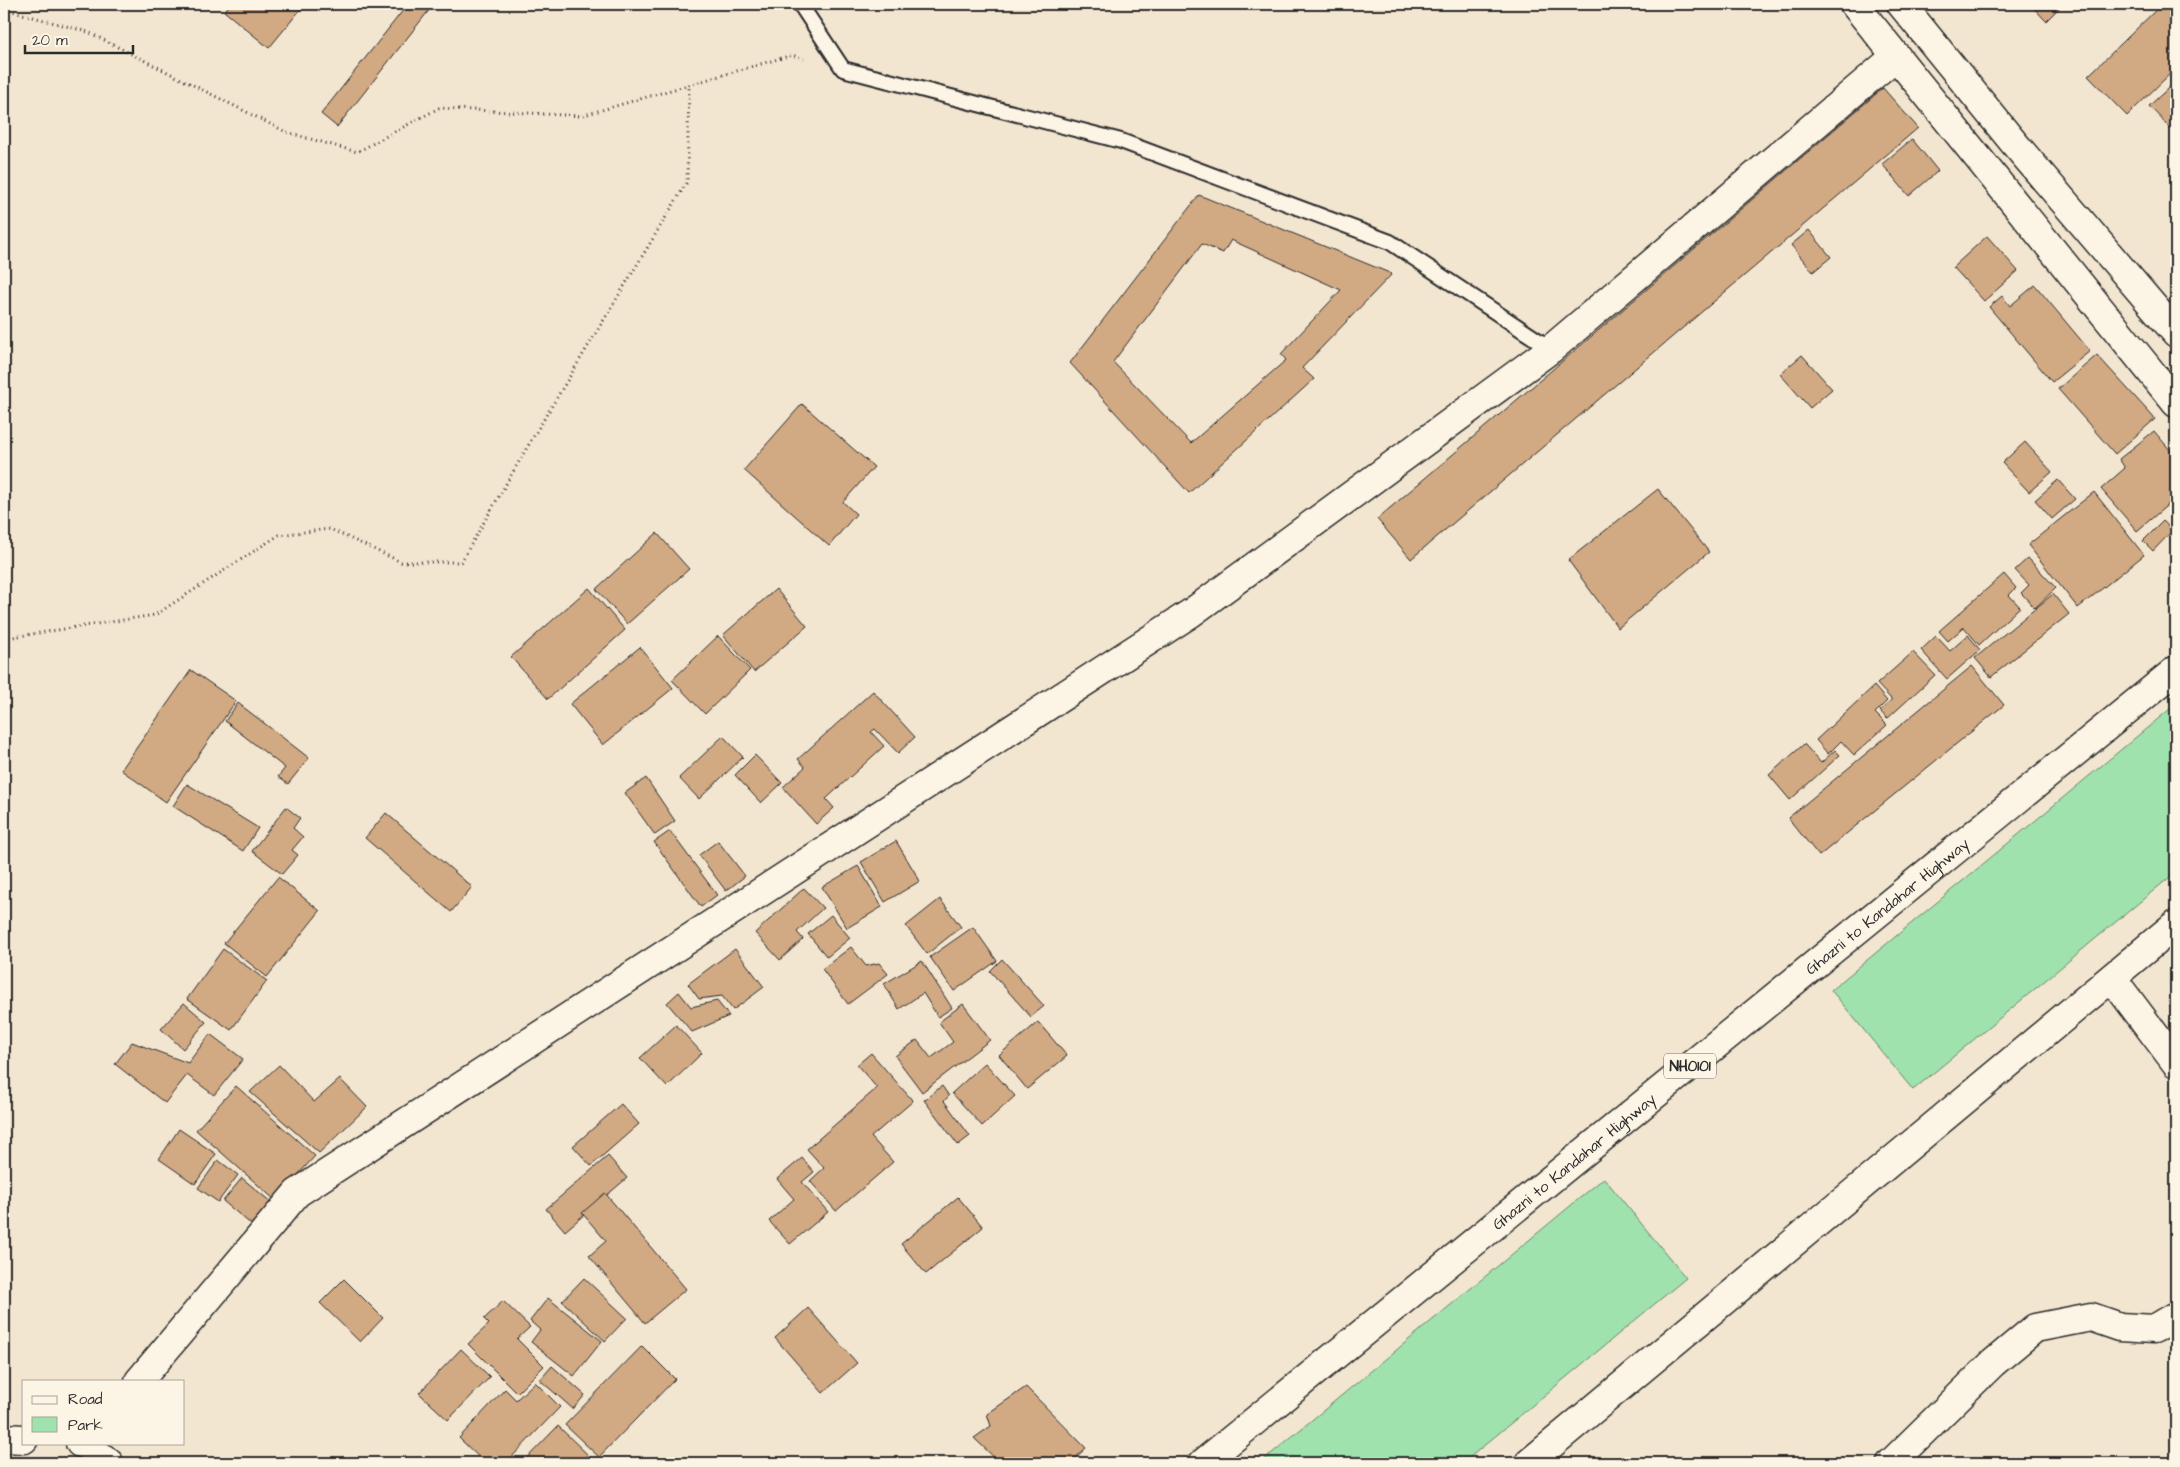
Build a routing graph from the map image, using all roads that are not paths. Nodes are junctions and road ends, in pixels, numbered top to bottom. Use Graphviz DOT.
graph roads {
  1 [pos="800,4"];
  2 [pos="1854,4"];
  3 [pos="1901,4"];
  4 [pos="1896,56"];
  5 [pos="2014,143"];
  6 [pos="1985,166"];
  7 [pos="2176,333"];
  8 [pos="1551,349"];
  9 [pos="2176,403"];
  10 [pos="2176,670"];
  11 [pos="2176,924"];
  12 [pos="2112,978"];
  13 [pos="2176,1063"];
  14 [pos="2176,1316"];
  15 [pos="140,1380"];
  16 [pos="4,1438"];
  17 [pos="22,1439"];
  18 [pos="85,1444"];
  19 [pos="87,1444"];
  20 [pos="73,1463"];
  21 [pos="109,1463"];
  22 [pos="1203,1463"];
  23 [pos="1529,1463"];
  24 [pos="1891,1463"];
  1 -- 8 [label="lane"];
  2 -- 4 [label="main road"];
  3 -- 5 [label="main road"];
  4 -- 6 [label="main road"];
  4 -- 8 [label="main road"];
  5 -- 6 [label="main road"];
  5 -- 7 [label="main road"];
  6 -- 9 [label="main road"];
  8 -- 15 [label="main road"];
  10 -- 22 [label="main road, Ghazni to Kandahar Highway / NH0101"];
  11 -- 12 [label="main road"];
  12 -- 13 [label="main road"];
  12 -- 23 [label="main road"];
  14 -- 24 [label="main road"];
  16 -- 17 [label="main road"];
  18 -- 20 [label="main road"];
  19 -- 21 [label="main road"];
}
